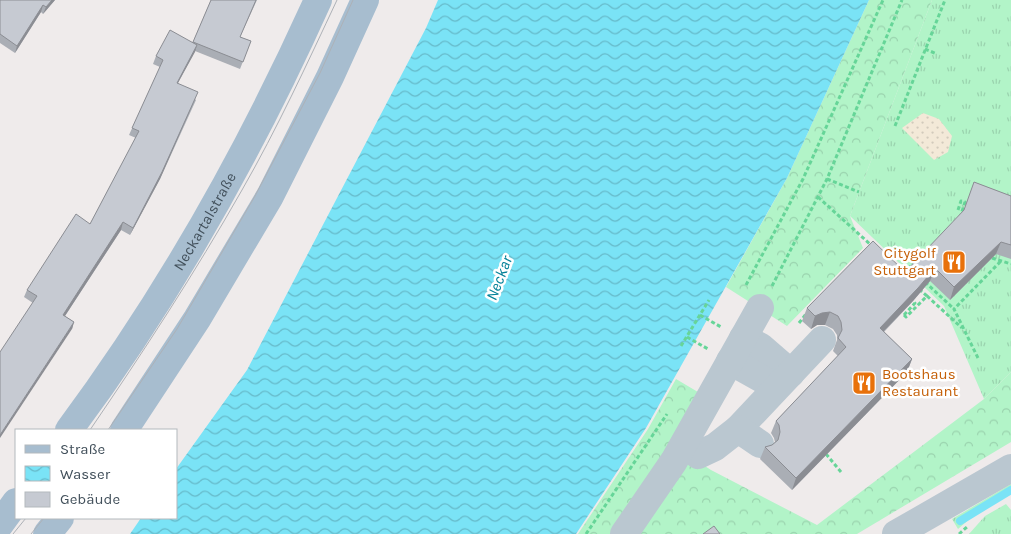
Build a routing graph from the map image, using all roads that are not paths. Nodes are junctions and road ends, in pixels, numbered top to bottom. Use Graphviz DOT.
graph roads {
  1 [pos="318,0"];
  2 [pos="365,0"];
  3 [pos="751,300"];
  4 [pos="811,326"];
  5 [pos="728,334"];
  6 [pos="718,351"];
  7 [pos="777,377"];
  8 [pos="70,429"];
  9 [pos="125,429"];
  10 [pos="738,429"];
  11 [pos="760,444"];
  12 [pos="698,454"];
  13 [pos="1011,468"];
  14 [pos="15,503"];
  15 [pos="59,519"];
  16 [pos="0,524"];
  17 [pos="47,534"];
  18 [pos="624,534"];
  19 [pos="896,534"];
  1 -- 8 [label="main road, Neckartalstraße"];
  2 -- 9 [label="main road"];
  3 -- 5 [label="street"];
  4 -- 7 [label="street"];
  5 -- 6 [label="street"];
  5 -- 7 [label="street"];
  6 -- 7 [label="street"];
  6 -- 18 [label="street"];
  7 -- 10 [label="street"];
  10 -- 11 [label="street"];
  10 -- 12 [label="street"];
  13 -- 19 [label="street"];
  14 -- 16 [label="main road"];
  15 -- 17 [label="main road"];
}
